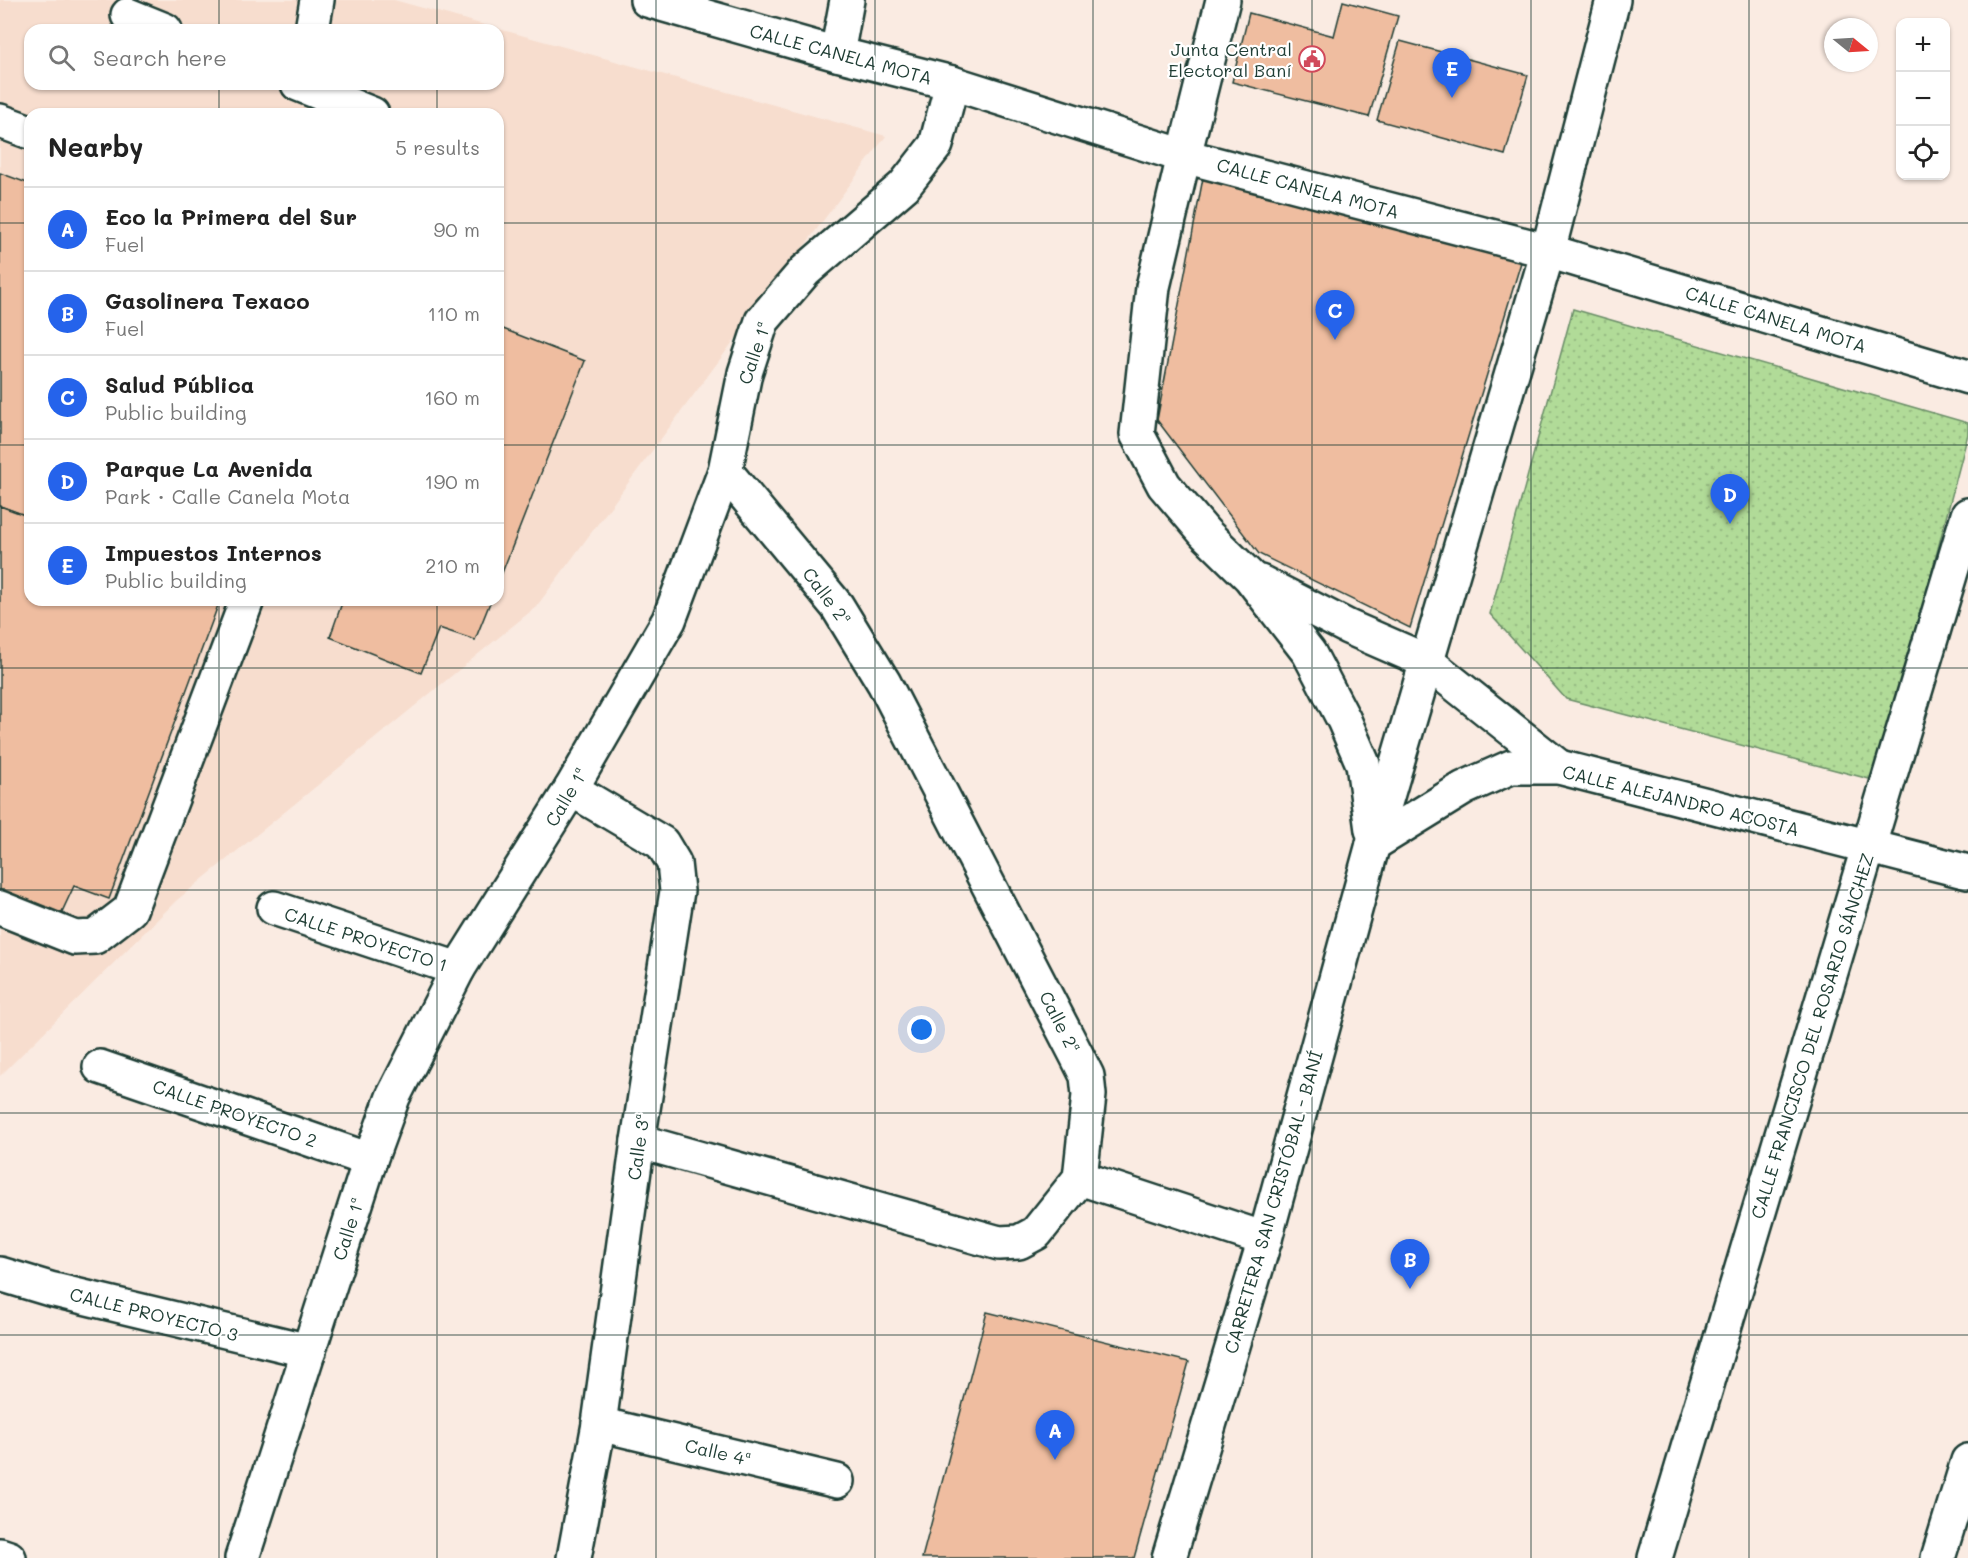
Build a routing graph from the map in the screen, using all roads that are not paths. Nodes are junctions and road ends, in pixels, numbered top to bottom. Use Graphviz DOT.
graph roads {
  1 [pos="317,0"];
  2 [pos="647,0"];
  3 [pos="848,0"];
  4 [pos="1223,0"];
  5 [pos="1613,0"];
  6 [pos="128,15"];
  7 [pos="150,24"];
  8 [pos="313,24"];
  9 [pos="837,54"];
  10 [pos="952,83"];
  11 [pos="315,90"];
  12 [pos="358,108"];
  13 [pos="0,120"];
  14 [pos="24,130"];
  15 [pos="1184,156"];
  16 [pos="1548,251"];
  17 [pos="1968,377"];
  18 [pos="725,471"];
  19 [pos="1968,515"];
  20 [pos="1250,578"];
  21 [pos="245,606"];
  22 [pos="1426,661"];
  23 [pos="1559,767"];
  24 [pos="571,789"];
  25 [pos="1373,844"];
  26 [pos="1868,848"];
  27 [pos="1968,872"];
  28 [pos="0,908"];
  29 [pos="274,908"];
  30 [pos="458,969"];
  31 [pos="100,1066"];
  32 [pos="638,1141"];
  33 [pos="370,1160"];
  34 [pos="1080,1178"];
  35 [pos="1265,1239"];
  36 [pos="0,1274"];
  37 [pos="309,1352"];
  38 [pos="599,1424"];
  39 [pos="1968,1461"];
  40 [pos="837,1480"];
  41 [pos="0,1555"];
  42 [pos="9,1558"];
  43 [pos="242,1558"];
  44 [pos="574,1558"];
  45 [pos="1169,1558"];
  46 [pos="1655,1558"];
  47 [pos="1938,1558"];
  1 -- 8 [label="street"];
  2 -- 9 [label="street, CALLE CANELA MOTA"];
  3 -- 9 [label="street"];
  4 -- 15 [label="street"];
  5 -- 16 [label="street, CARRETERA SAN CRISTÓBAL - BANÍ"];
  6 -- 7 [label="street"];
  9 -- 10 [label="street, CALLE CANELA MOTA"];
  10 -- 15 [label="street, CALLE CANELA MOTA"];
  10 -- 18 [label="street, Calle 1ª"];
  11 -- 12 [label="street"];
  13 -- 14 [label="street"];
  15 -- 16 [label="street, CALLE CANELA MOTA"];
  15 -- 20 [label="street"];
  16 -- 17 [label="street, CALLE CANELA MOTA"];
  16 -- 22 [label="street, CARRETERA SAN CRISTÓBAL - BANÍ"];
  18 -- 24 [label="street, Calle 1ª"];
  18 -- 34 [label="street, Calle 2ª"];
  19 -- 26 [label="street, CALLE FRANCISCO DEL ROSARIO SÁNCHEZ"];
  20 -- 22 [label="street"];
  20 -- 25 [label="street"];
  21 -- 28 [label="street"];
  22 -- 23 [label="street"];
  22 -- 25 [label="street, CARRETERA SAN CRISTÓBAL - BANÍ"];
  23 -- 25 [label="street, CALLE ALEJANDRO ACOSTA"];
  23 -- 26 [label="street, CALLE ALEJANDRO ACOSTA"];
  24 -- 30 [label="street, Calle 1ª"];
  24 -- 32 [label="street, Calle 3ª"];
  25 -- 35 [label="street, CARRETERA SAN CRISTÓBAL - BANÍ"];
  26 -- 27 [label="street, CALLE ALEJANDRO ACOSTA"];
  26 -- 46 [label="street, CALLE FRANCISCO DEL ROSARIO SÁNCHEZ"];
  29 -- 30 [label="street, CALLE PROYECTO 1"];
  30 -- 33 [label="street, Calle 1ª"];
  31 -- 33 [label="street, CALLE PROYECTO 2"];
  32 -- 34 [label="street"];
  32 -- 38 [label="street, Calle 3ª"];
  33 -- 37 [label="street, Calle 1ª"];
  34 -- 35 [label="street"];
  35 -- 45 [label="street, CARRETERA SAN CRISTÓBAL - BANÍ"];
  36 -- 37 [label="street, CALLE PROYECTO 3"];
  37 -- 43 [label="street, Calle 1ª"];
  38 -- 40 [label="street, Calle 4ª"];
  38 -- 44 [label="street, Calle 3ª"];
  39 -- 47 [label="street"];
  41 -- 42 [label="street"];
}
